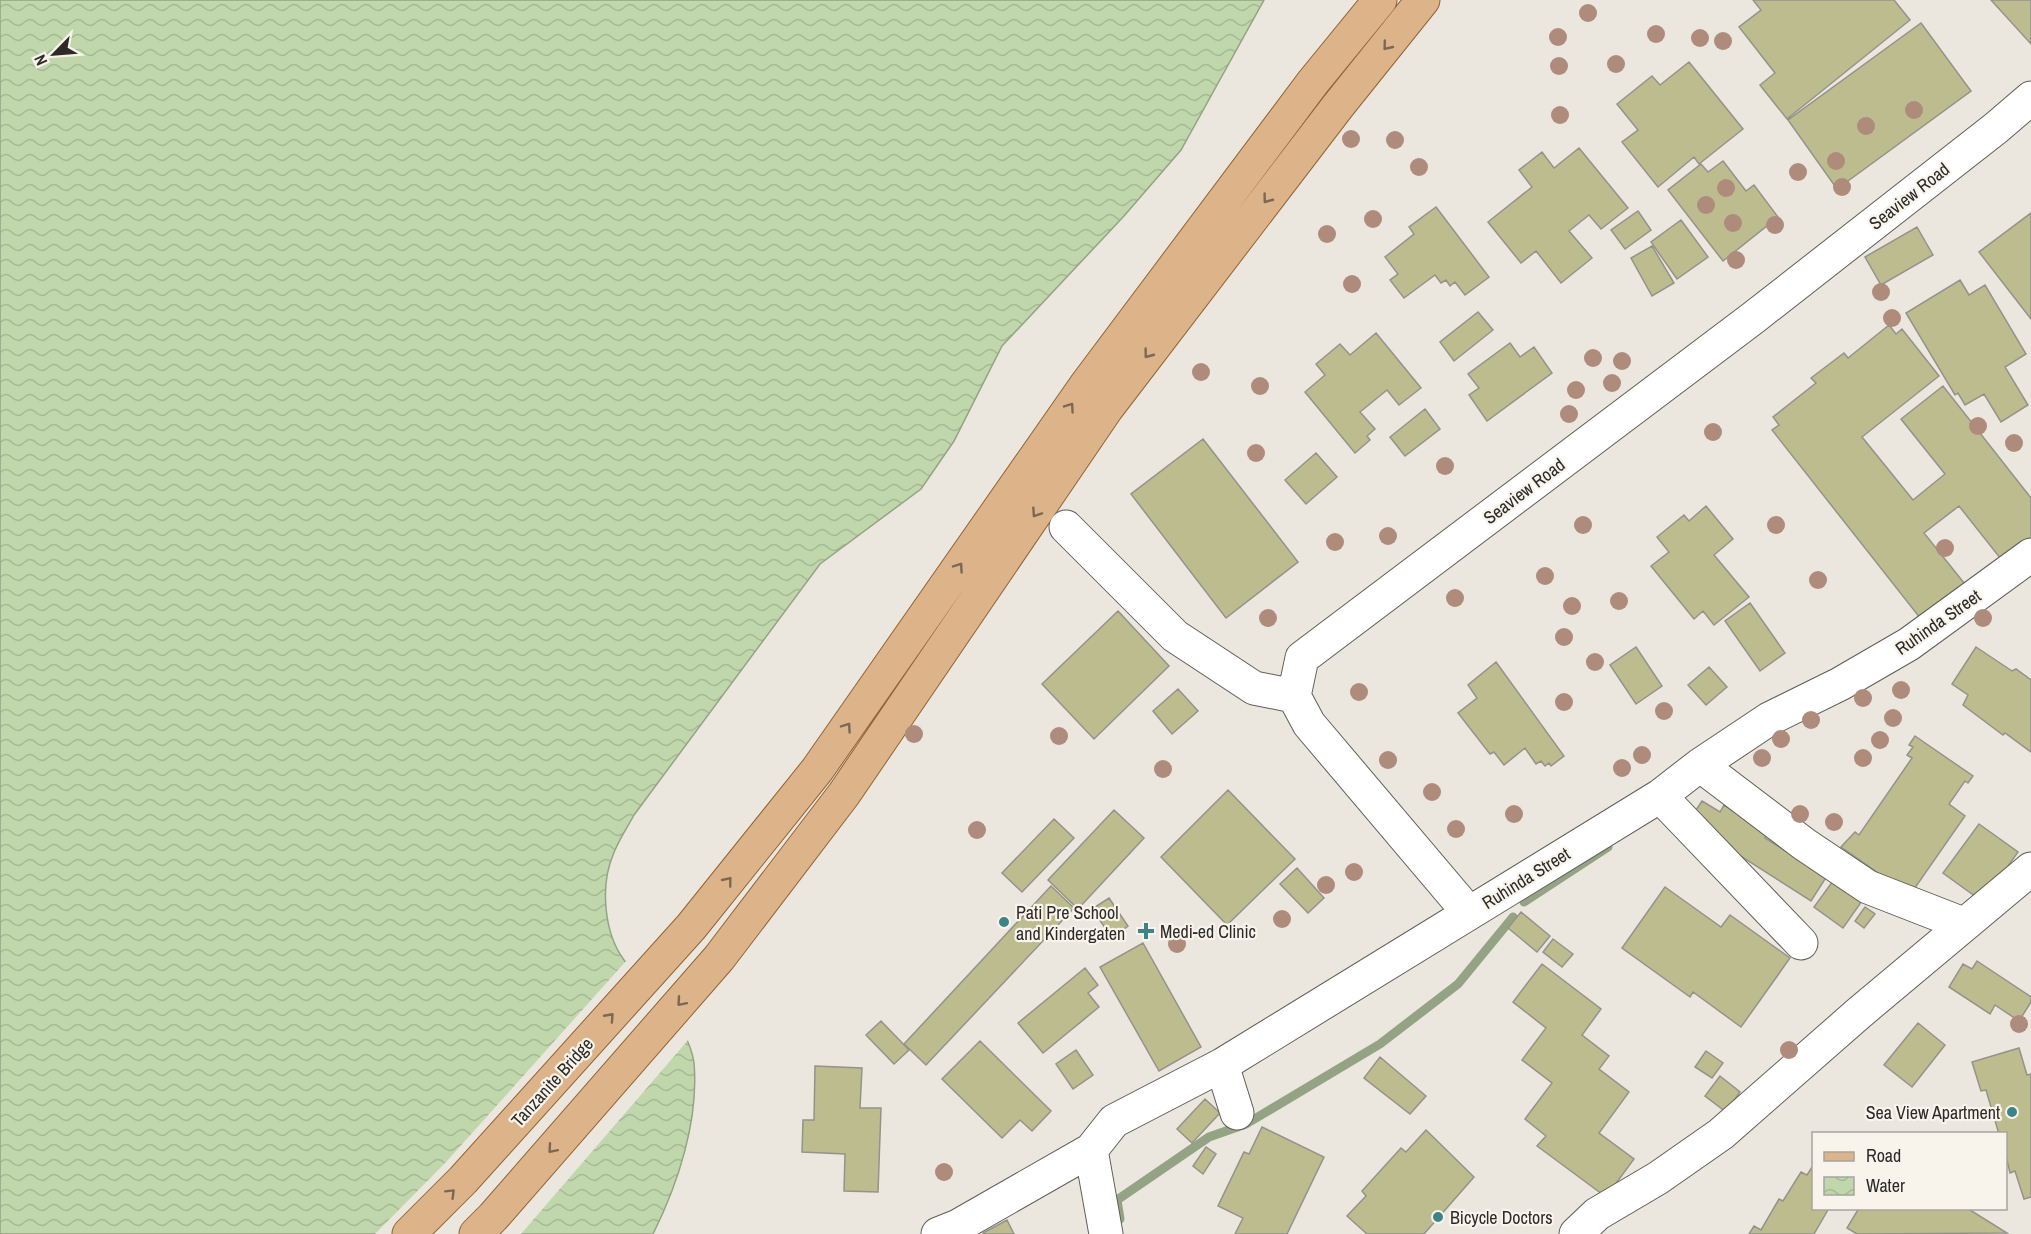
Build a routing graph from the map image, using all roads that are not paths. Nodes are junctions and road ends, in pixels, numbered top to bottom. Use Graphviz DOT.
graph roads {
  1 [pos="1380,0"];
  2 [pos="1423,0"];
  3 [pos="2031,98"];
  4 [pos="1066,527"];
  5 [pos="2031,555"];
  6 [pos="1294,696"];
  7 [pos="1700,765"];
  8 [pos="1660,796"];
  9 [pos="2031,868"];
  10 [pos="1469,913"];
  11 [pos="1962,924"];
  12 [pos="1801,943"];
  13 [pos="1222,1065"];
  14 [pos="1237,1113"];
  15 [pos="1091,1150"];
  16 [pos="409,1234"];
  17 [pos="476,1234"];
  18 [pos="938,1234"];
  19 [pos="1106,1234"];
  20 [pos="1576,1234"];
  16 -- 1 [label="main road, Tanzanite Bridge, one-way"];
  2 -- 17 [label="main road, one-way"];
  3 -- 6 [label="street, Seaview Road"];
  4 -- 6 [label="street"];
  5 -- 7 [label="street, Ruhinda Street"];
  6 -- 10 [label="street"];
  7 -- 8 [label="street, Ruhinda Street"];
  7 -- 11 [label="street"];
  8 -- 10 [label="street, Ruhinda Street"];
  8 -- 12 [label="street"];
  9 -- 11 [label="street"];
  10 -- 13 [label="street, Ruhinda Street"];
  11 -- 20 [label="street"];
  13 -- 14 [label="street"];
  13 -- 15 [label="street, Ruhinda Street"];
  15 -- 18 [label="street"];
  15 -- 19 [label="street"];
}
